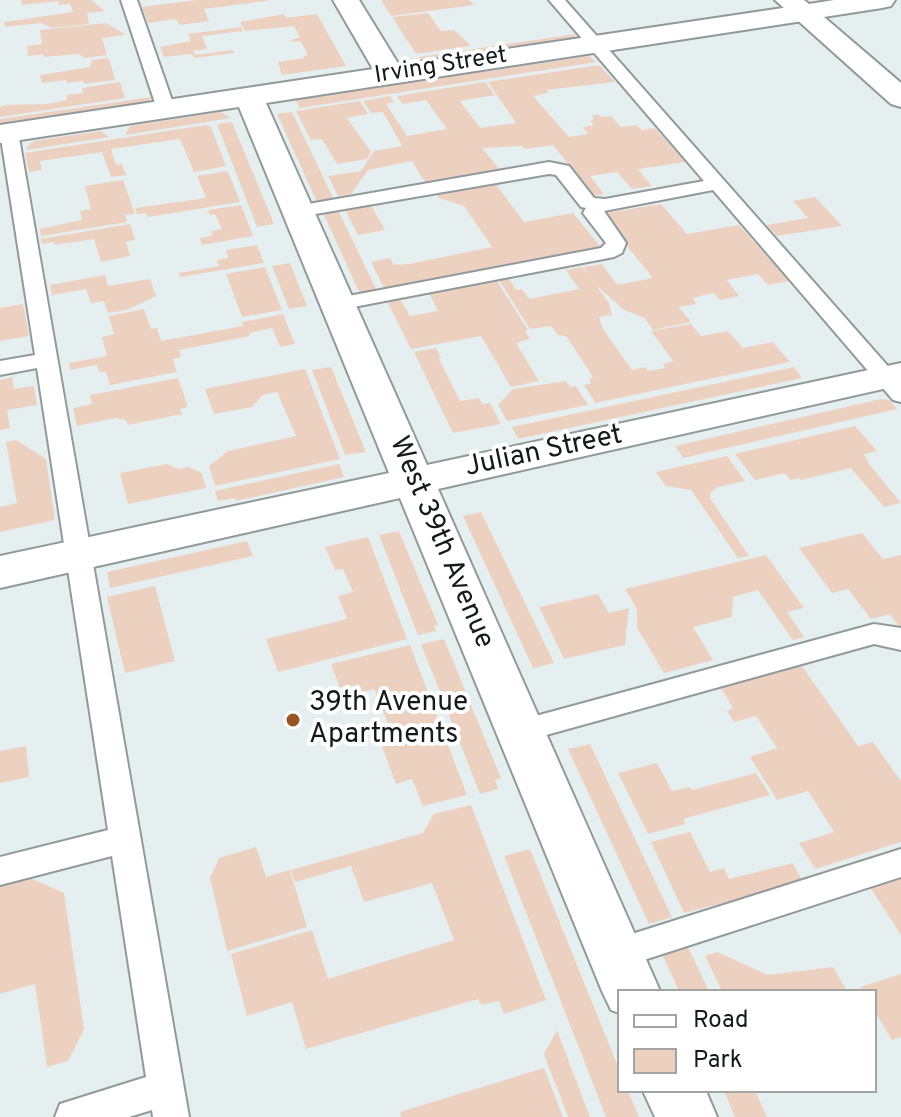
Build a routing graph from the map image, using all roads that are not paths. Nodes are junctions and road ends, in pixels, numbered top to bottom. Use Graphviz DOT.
graph roads {
  1 [pos="129,0"];
  2 [pos="346,0"];
  3 [pos="557,0"];
  4 [pos="882,0"];
  5 [pos="796,6"];
  6 [pos="595,44"];
  7 [pos="391,75"];
  8 [pos="249,96"];
  9 [pos="901,98"];
  10 [pos="166,109"];
  11 [pos="5,133"];
  12 [pos="717,184"];
  13 [pos="604,205"];
  14 [pos="298,211"];
  15 [pos="338,304"];
  16 [pos="47,360"];
  17 [pos="0,368"];
  18 [pos="896,382"];
  19 [pos="414,481"];
  20 [pos="79,555"];
  21 [pos="0,572"];
  22 [pos="901,640"];
  23 [pos="521,731"];
  24 [pos="126,839"];
  25 [pos="901,863"];
  26 [pos="0,871"];
  27 [pos="624,973"];
  28 [pos="675,1093"];
  29 [pos="169,1102"];
  30 [pos="73,1117"];
  31 [pos="686,1117"];
  1 -- 10 [label="lane"];
  2 -- 7 [label="street"];
  3 -- 6 [label="lane"];
  4 -- 5 [label="street, Irving Street"];
  5 -- 6 [label="street, Irving Street"];
  5 -- 9 [label="street"];
  6 -- 7 [label="street, Irving Street"];
  6 -- 12 [label="lane"];
  7 -- 8 [label="street, Irving Street"];
  8 -- 10 [label="street, Irving Street"];
  8 -- 14 [label="street, West 39th Avenue"];
  10 -- 11 [label="street, Irving Street"];
  11 -- 16 [label="lane"];
  12 -- 13 [label="lane"];
  12 -- 18 [label="lane"];
  13 -- 14 [label="lane"];
  13 -- 15 [label="lane"];
  14 -- 15 [label="street, West 39th Avenue"];
  15 -- 19 [label="street, West 39th Avenue"];
  16 -- 17 [label="lane"];
  16 -- 20 [label="lane"];
  18 -- 19 [label="street, Julian Street"];
  19 -- 20 [label="street, Julian Street"];
  19 -- 23 [label="street, West 39th Avenue"];
  20 -- 21 [label="street, Julian Street"];
  20 -- 24 [label="lane"];
  22 -- 23 [label="lane"];
  23 -- 27 [label="street, West 39th Avenue"];
  24 -- 26 [label="lane"];
  24 -- 29 [label="lane"];
  25 -- 27 [label="lane"];
  28 -- 31 [label="street"];
  29 -- 30 [label="lane"];
}
